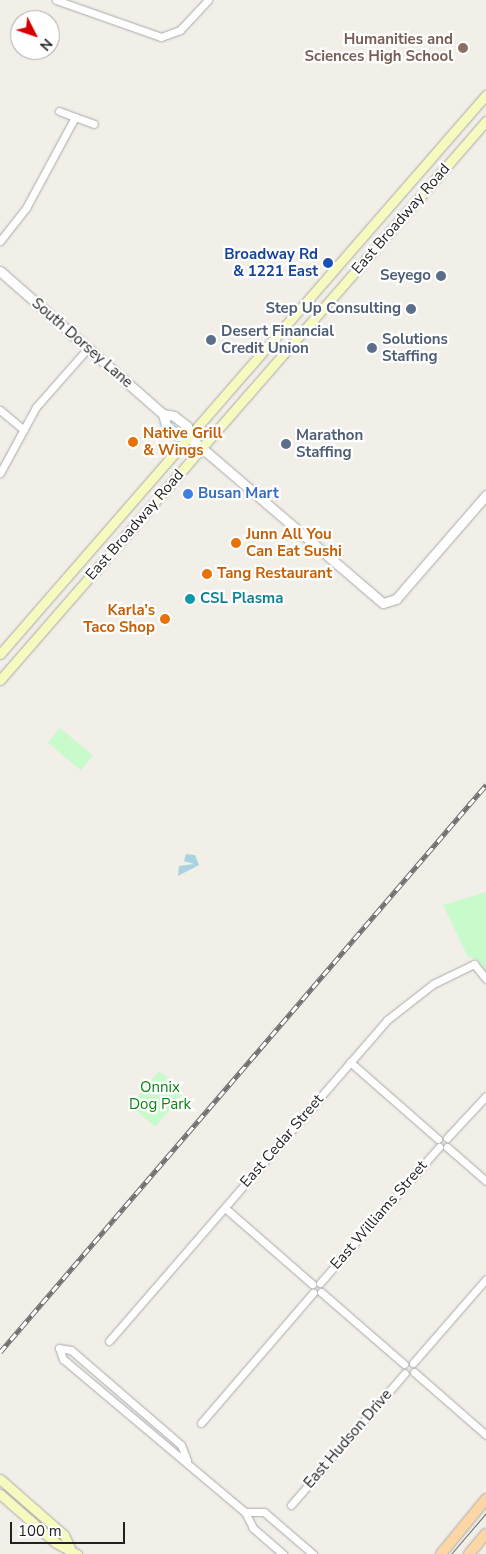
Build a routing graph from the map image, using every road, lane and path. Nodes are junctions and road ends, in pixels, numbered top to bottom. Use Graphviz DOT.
graph roads {
  1 [pos="56,0"];
  2 [pos="208,0"];
  3 [pos="486,95"];
  4 [pos="60,111"];
  5 [pos="75,117"];
  6 [pos="486,121"];
  7 [pos="94,124"];
  8 [pos="416,176"];
  9 [pos="428,187"];
  10 [pos="0,241"];
  11 [pos="0,271"];
  12 [pos="318,288"];
  13 [pos="331,299"];
  14 [pos="88,348"];
  15 [pos="0,410"];
  16 [pos="24,430"];
  17 [pos="189,437"];
  18 [pos="201,448"];
  19 [pos="0,473"];
  20 [pos="486,495"];
  21 [pos="32,617"];
  22 [pos="44,629"];
  23 [pos="0,654"];
  24 [pos="0,680"];
  25 [pos="486,979"];
  26 [pos="350,1062"];
  27 [pos="486,1096"];
  28 [pos="447,1138"];
  29 [pos="438,1139"];
  30 [pos="438,1147"];
  31 [pos="447,1147"];
  32 [pos="486,1181"];
  33 [pos="224,1208"];
  34 [pos="486,1280"];
  35 [pos="320,1283"];
  36 [pos="312,1284"];
  37 [pos="317,1292"];
  38 [pos="109,1341"];
  39 [pos="413,1363"];
  40 [pos="404,1364"];
  41 [pos="414,1372"];
  42 [pos="405,1373"];
  43 [pos="201,1423"];
  44 [pos="486,1434"];
  45 [pos="187,1460"];
  46 [pos="0,1479"];
  47 [pos="0,1494"];
  48 [pos="486,1499"];
  49 [pos="291,1505"];
  50 [pos="245,1512"];
  51 [pos="486,1534"];
  52 [pos="73,1551"];
  53 [pos="283,1554"];
  54 [pos="313,1554"];
  55 [pos="441,1554"];
  56 [pos="469,1554"];
  1 -- 2 [label="street"];
  3 -- 8 [label="main road, East Broadway Road"];
  4 -- 5 [label="street"];
  5 -- 7 [label="street"];
  5 -- 10 [label="street"];
  6 -- 9 [label="main road, East Broadway Road"];
  8 -- 9 [label="main road"];
  8 -- 12 [label="main road, East Broadway Road"];
  9 -- 13 [label="main road, East Broadway Road"];
  11 -- 14 [label="street, South Dorsey Lane"];
  12 -- 13 [label="main road"];
  12 -- 17 [label="main road, East Broadway Road"];
  13 -- 18 [label="main road, East Broadway Road"];
  14 -- 16 [label="street"];
  14 -- 17 [label="street, South Dorsey Lane"];
  15 -- 16 [label="street"];
  16 -- 19 [label="street"];
  17 -- 18 [label="street, South Dorsey Lane"];
  17 -- 21 [label="main road, East Broadway Road"];
  18 -- 20 [label="street, South Dorsey Lane"];
  18 -- 22 [label="main road, East Broadway Road"];
  21 -- 22 [label="main road"];
  21 -- 23 [label="main road, East Broadway Road"];
  22 -- 24 [label="main road, East Broadway Road"];
  25 -- 26 [label="street, East Cedar Street"];
  26 -- 29 [label="street"];
  26 -- 33 [label="street, East Cedar Street"];
  27 -- 28 [label="street"];
  28 -- 29 [label="street"];
  28 -- 31 [label="street"];
  29 -- 30 [label="street"];
  30 -- 31 [label="street"];
  30 -- 35 [label="street, East Williams Street"];
  31 -- 32 [label="street"];
  33 -- 36 [label="street"];
  33 -- 38 [label="street, East Cedar Street"];
  34 -- 39 [label="street"];
  35 -- 36 [label="street"];
  35 -- 37 [label="street"];
  36 -- 37 [label="street"];
  37 -- 40 [label="street"];
  37 -- 43 [label="street"];
  39 -- 40 [label="street"];
  39 -- 41 [label="street"];
  40 -- 42 [label="street"];
  41 -- 42 [label="street"];
  41 -- 44 [label="street"];
  42 -- 49 [label="street, East Hudson Drive"];
  45 -- 45 [label="street"];
  45 -- 50 [label="street"];
  46 -- 52 [label="main road"];
  47 -- 52 [label="main road"];
  48 -- 55 [label="main road"];
  50 -- 53 [label="street"];
  50 -- 54 [label="street"];
  51 -- 56 [label="main road"];
}
